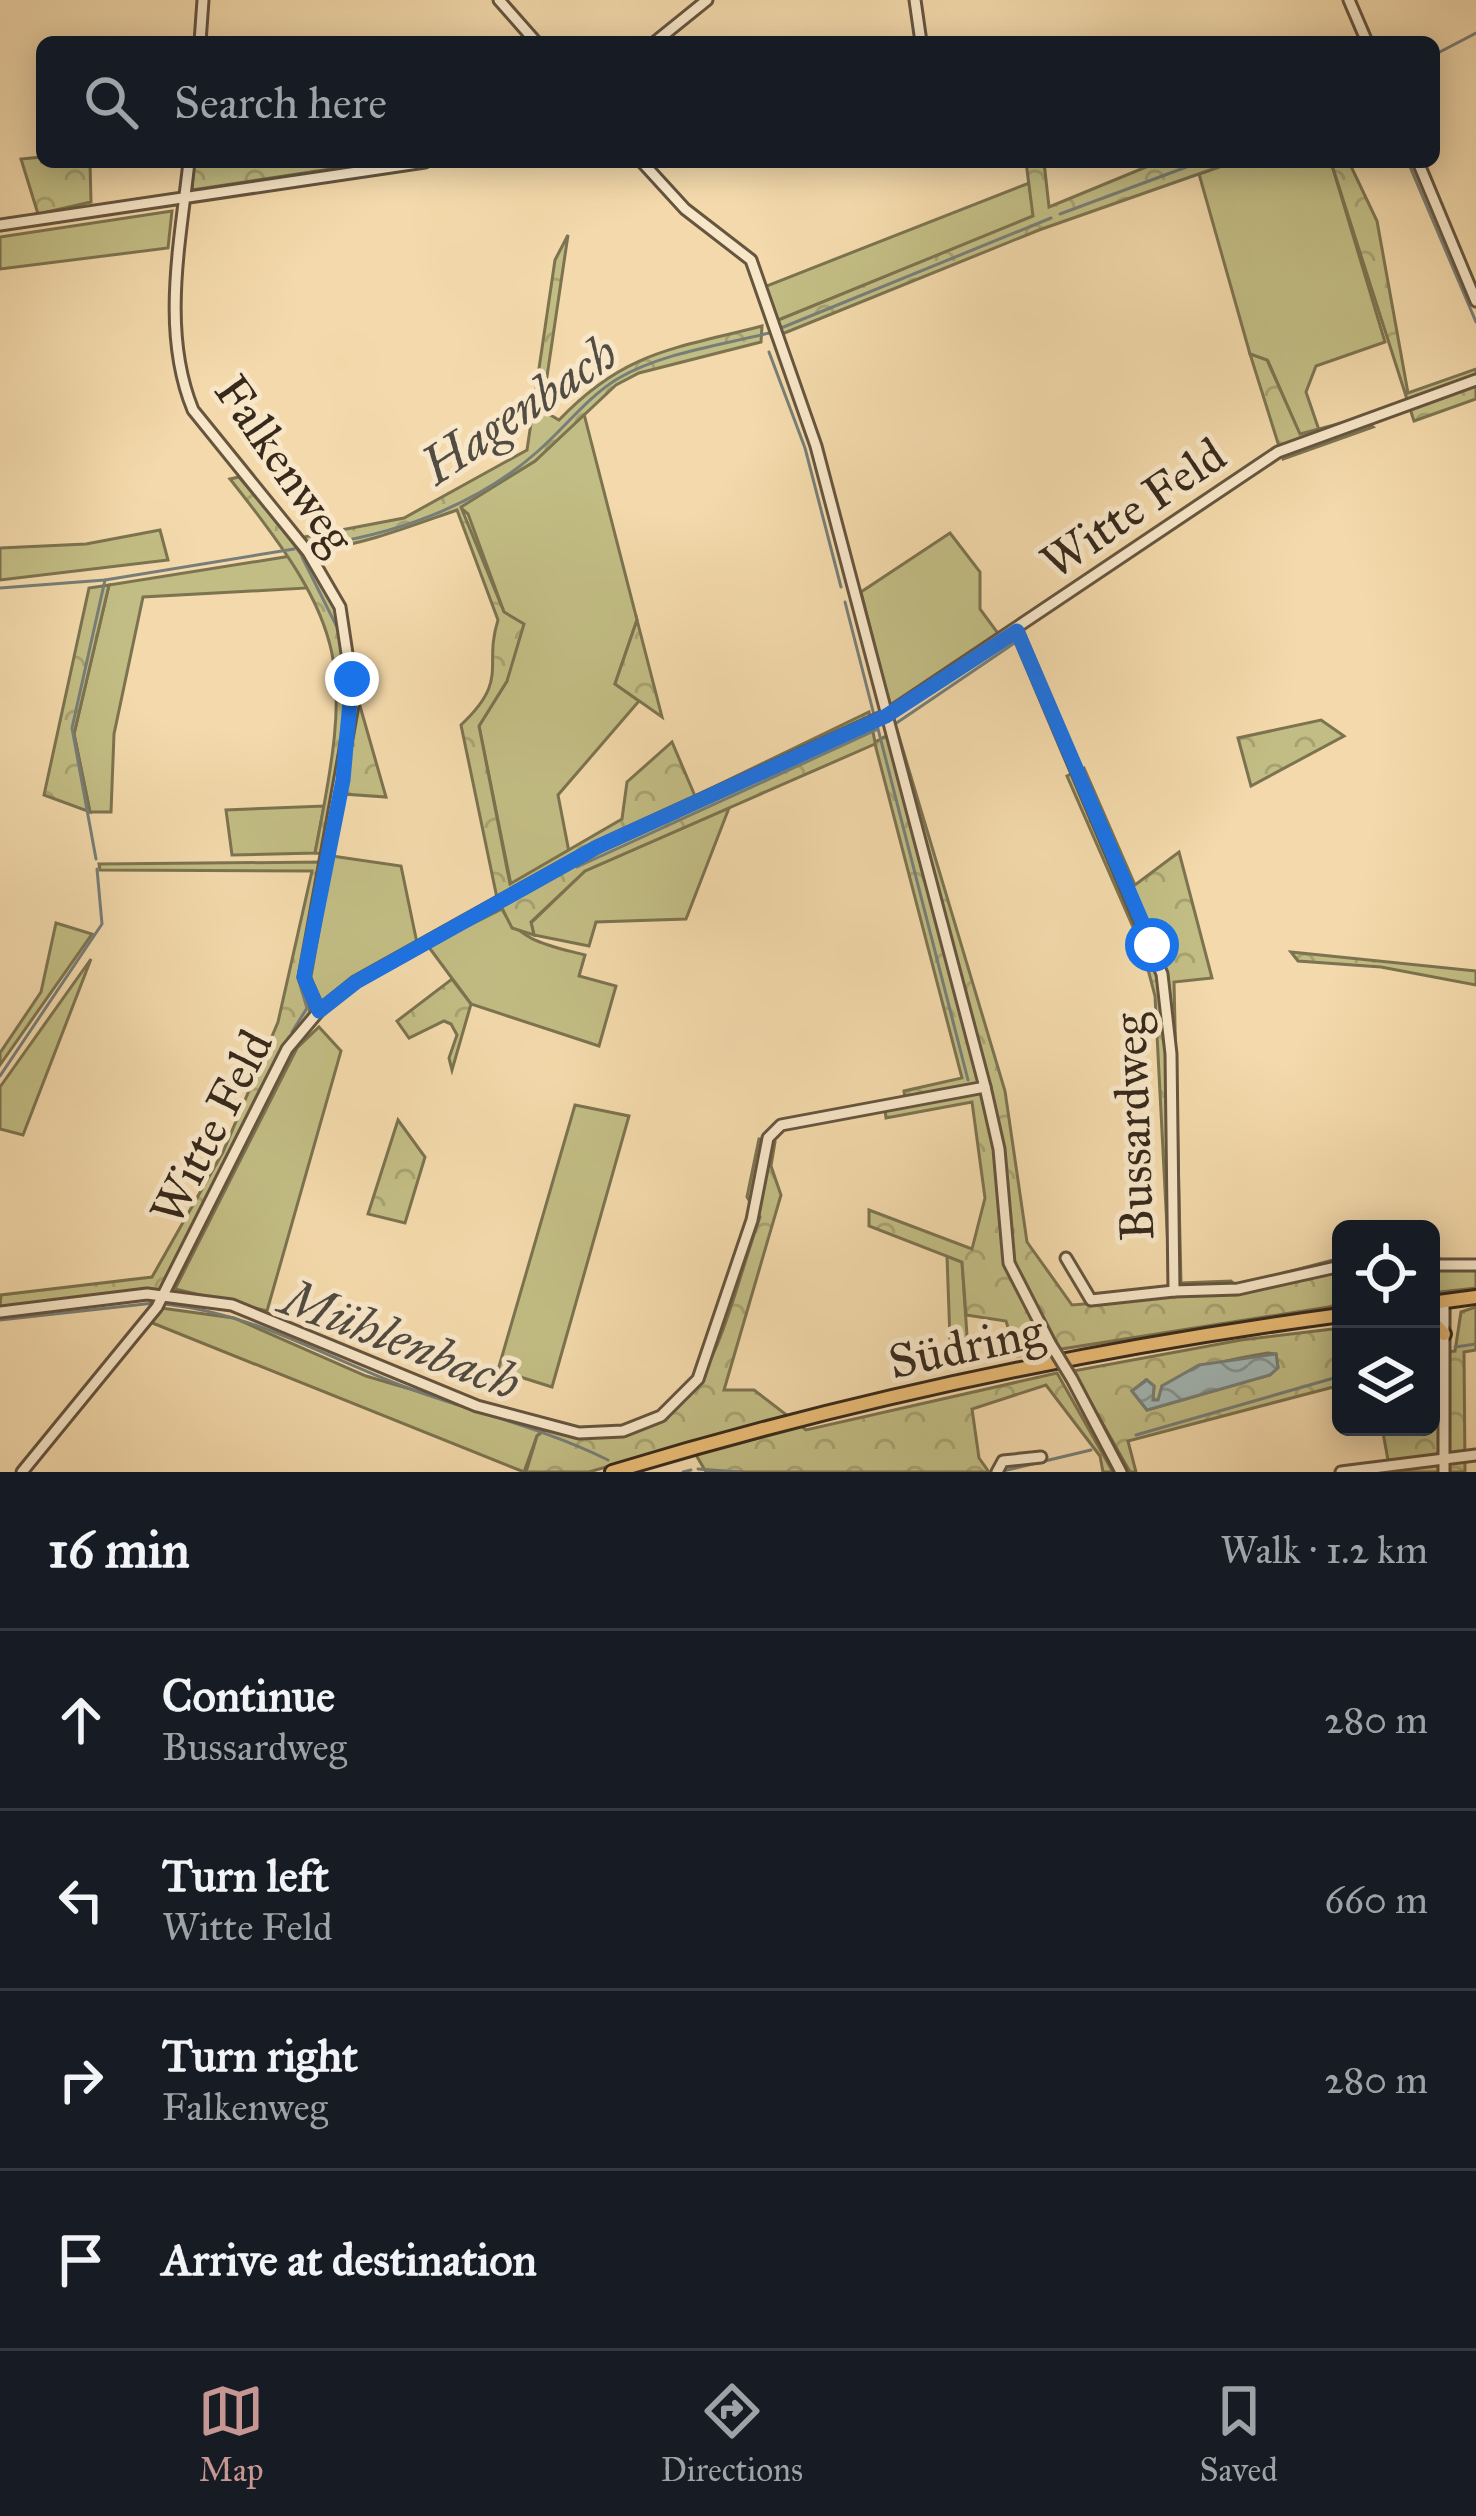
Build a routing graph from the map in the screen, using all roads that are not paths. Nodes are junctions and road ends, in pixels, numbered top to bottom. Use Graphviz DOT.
graph roads {
  1 [pos="203,0"];
  2 [pos="499,0"];
  3 [pos="706,0"];
  4 [pos="915,0"];
  5 [pos="1349,0"];
  6 [pos="200,36"];
  7 [pos="531,36"];
  8 [pos="662,36"];
  9 [pos="920,36"];
  10 [pos="1364,36"];
  11 [pos="188,168"];
  12 [pos="385,168"];
  13 [pos="647,168"];
  14 [pos="1421,168"];
  15 [pos="185,198"];
  16 [pos="0,225"];
  17 [pos="1476,301"];
  18 [pos="1476,380"];
  19 [pos="1017,631"];
  20 [pos="886,716"];
  21 [pos="319,1011"];
  22 [pos="985,1087"];
  23 [pos="1066,1258"];
  24 [pos="1440,1265"];
  25 [pos="1476,1265"];
  26 [pos="1332,1268"];
  27 [pos="1174,1291"];
  28 [pos="164,1295"];
  29 [pos="1476,1297"];
  30 [pos="1440,1302"];
  31 [pos="0,1312"];
  32 [pos="1440,1316"];
  33 [pos="1332,1317"];
  34 [pos="1438,1328"];
  35 [pos="1444,1334"];
  36 [pos="1476,1455"];
  37 [pos="1041,1456"];
  38 [pos="1444,1458"];
  39 [pos="22,1472"];
  40 [pos="612,1472"];
  41 [pos="997,1472"];
  42 [pos="1121,1472"];
  43 [pos="1341,1472"];
  44 [pos="1444,1472"];
  1 -- 6 [label="street"];
  2 -- 7 [label="street"];
  3 -- 8 [label="street"];
  4 -- 9 [label="street"];
  5 -- 10 [label="street"];
  11 -- 15 [label="street, Falkenweg"];
  12 -- 15 [label="street"];
  13 -- 20 [label="street"];
  14 -- 17 [label="street"];
  15 -- 16 [label="street"];
  15 -- 21 [label="street, Falkenweg"];
  18 -- 19 [label="street, Witte Feld"];
  19 -- 20 [label="street, Witte Feld"];
  19 -- 27 [label="street, Bussardweg"];
  20 -- 21 [label="street, Witte Feld"];
  20 -- 22 [label="street"];
  21 -- 28 [label="street, Witte Feld"];
  22 -- 28 [label="street"];
  22 -- 42 [label="street, bridge"];
  23 -- 27 [label="street, Bussardweg"];
  24 -- 25 [label="street"];
  26 -- 27 [label="street, Bussardweg"];
  28 -- 31 [label="street"];
  28 -- 39 [label="street, Witte Feld"];
  29 -- 30 [label="main road"];
  32 -- 35 [label="street"];
  33 -- 40 [label="main road, Südring"];
  34 -- 35 [label="main road"];
  35 -- 38 [label="street"];
  36 -- 38 [label="street"];
  37 -- 41 [label="street"];
  38 -- 43 [label="street"];
  38 -- 44 [label="street"];
}
